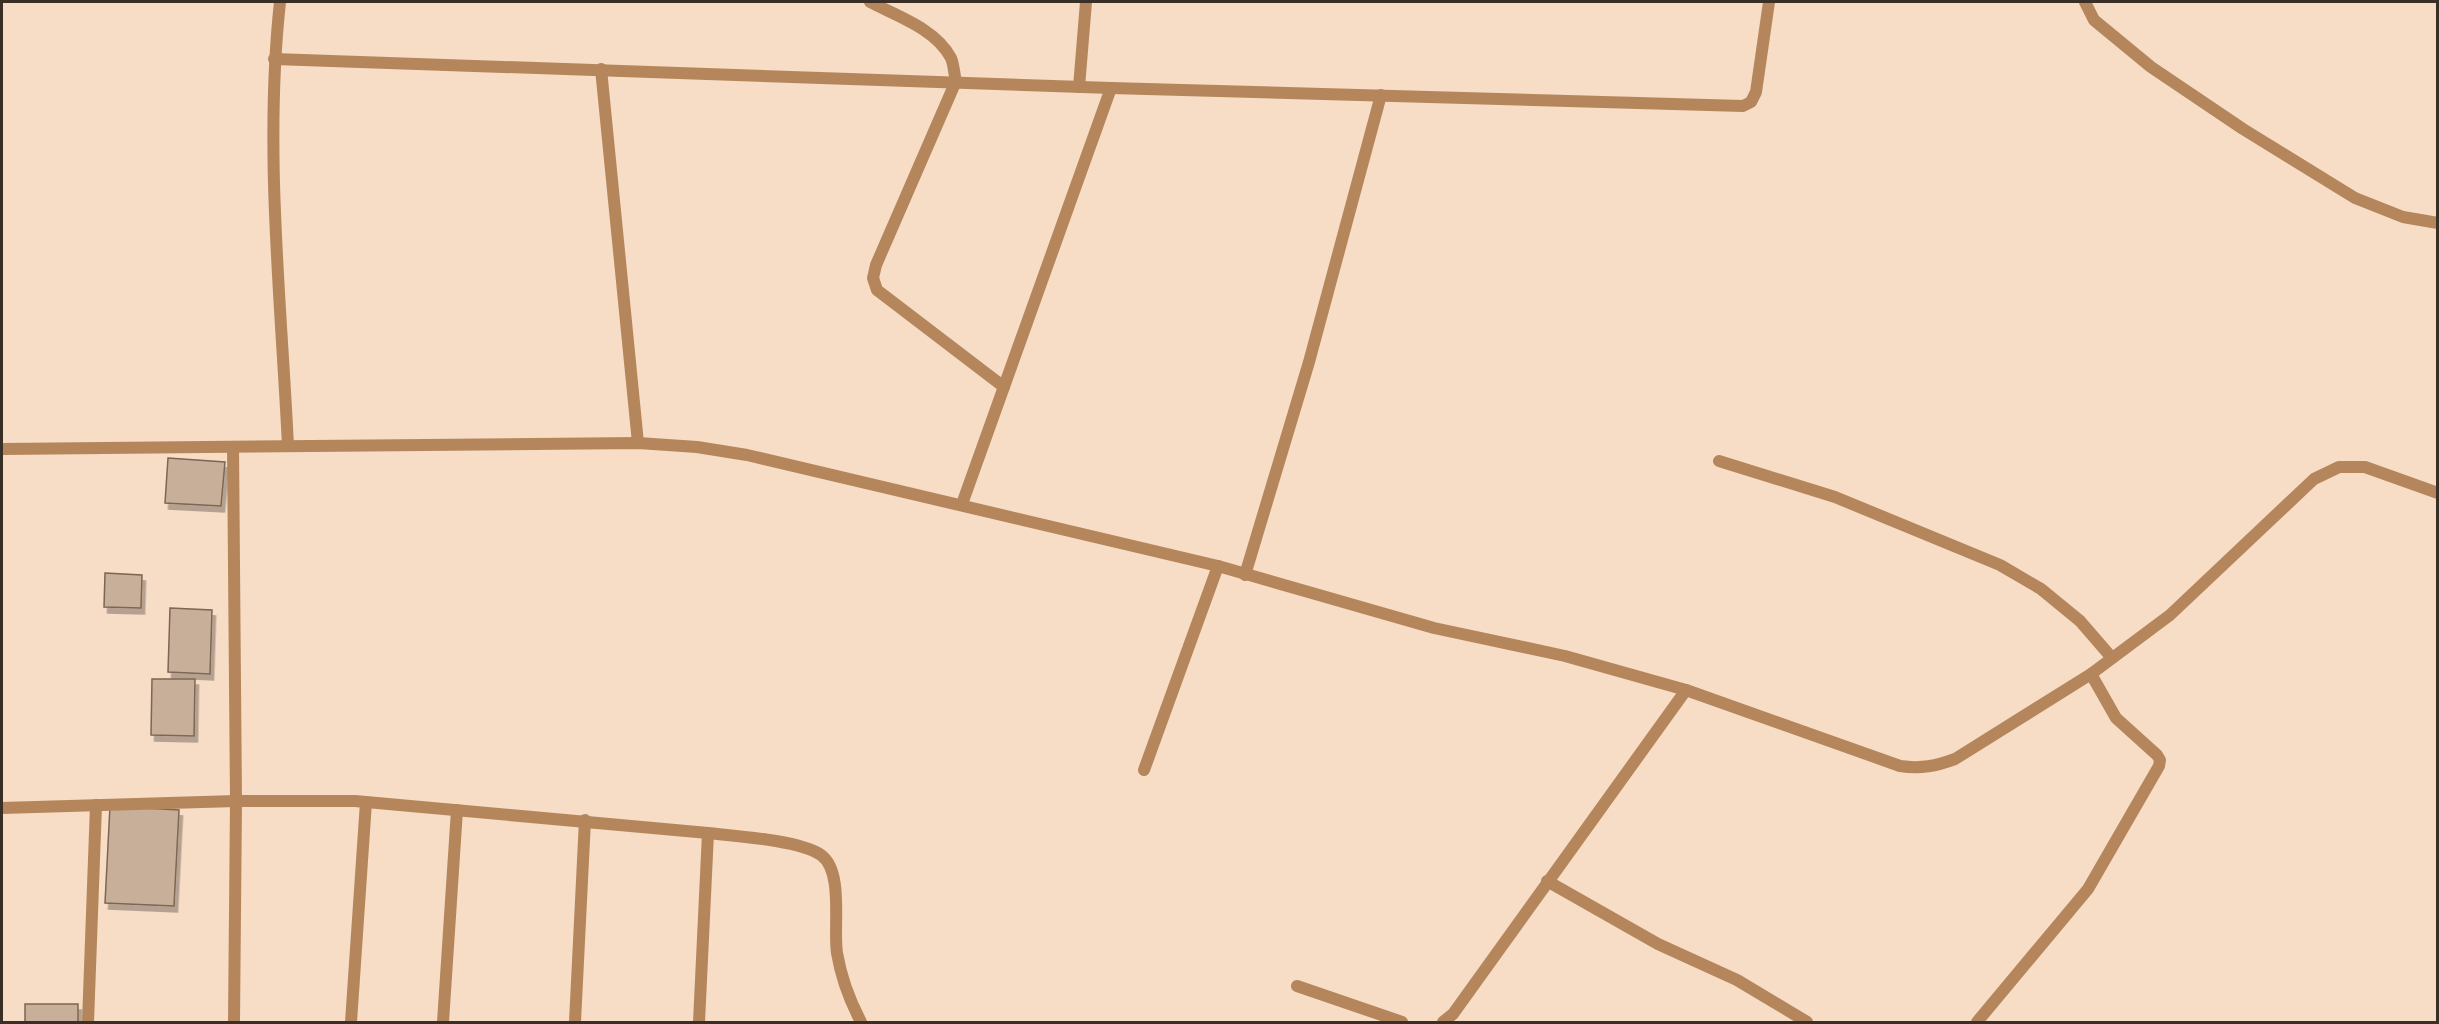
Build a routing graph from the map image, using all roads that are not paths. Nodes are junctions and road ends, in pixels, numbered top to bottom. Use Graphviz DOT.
graph roads {
  1 [pos="280,2"];
  2 [pos="870,2"];
  3 [pos="1086,2"];
  4 [pos="1769,2"];
  5 [pos="2085,2"];
  6 [pos="274,59"];
  7 [pos="601,69"];
  8 [pos="956,81"];
  9 [pos="1079,87"];
  10 [pos="1111,88"];
  11 [pos="1381,95"];
  12 [pos="2438,222"];
  13 [pos="1004,387"];
  14 [pos="638,443"];
  15 [pos="233,447"];
  16 [pos="288,447"];
  17 [pos="2,449"];
  18 [pos="1719,461"];
  19 [pos="2438,493"];
  20 [pos="962,504"];
  21 [pos="1218,566"];
  22 [pos="1245,575"];
  23 [pos="2112,658"];
  24 [pos="2091,674"];
  25 [pos="1686,690"];
  26 [pos="1144,770"];
  27 [pos="236,801"];
  28 [pos="366,802"];
  29 [pos="96,805"];
  30 [pos="2,808"];
  31 [pos="457,810"];
  32 [pos="585,820"];
  33 [pos="708,833"];
  34 [pos="1547,881"];
  35 [pos="1297,986"];
  36 [pos="88,1023"];
  37 [pos="234,1023"];
  38 [pos="351,1023"];
  39 [pos="443,1023"];
  40 [pos="575,1023"];
  41 [pos="699,1023"];
  42 [pos="861,1023"];
  43 [pos="1402,1023"];
  44 [pos="1443,1023"];
  45 [pos="1807,1023"];
  46 [pos="1977,1023"];
  1 -- 6 [label="street"];
  2 -- 8 [label="street"];
  3 -- 9 [label="street"];
  4 -- 11 [label="street"];
  5 -- 12 [label="street"];
  6 -- 7 [label="street"];
  6 -- 16 [label="street"];
  7 -- 8 [label="street"];
  7 -- 14 [label="street"];
  8 -- 9 [label="street"];
  8 -- 13 [label="street"];
  9 -- 10 [label="street"];
  10 -- 11 [label="street"];
  10 -- 13 [label="street"];
  11 -- 22 [label="street"];
  13 -- 20 [label="street"];
  14 -- 16 [label="street"];
  14 -- 20 [label="street"];
  15 -- 16 [label="street"];
  15 -- 17 [label="street"];
  15 -- 27 [label="street"];
  18 -- 23 [label="street"];
  19 -- 23 [label="street"];
  20 -- 21 [label="street"];
  21 -- 22 [label="street"];
  21 -- 26 [label="street"];
  22 -- 25 [label="street"];
  23 -- 24 [label="street"];
  24 -- 25 [label="street"];
  24 -- 46 [label="street"];
  25 -- 34 [label="street"];
  27 -- 28 [label="street"];
  27 -- 29 [label="street"];
  27 -- 37 [label="street"];
  28 -- 31 [label="street"];
  28 -- 38 [label="street"];
  29 -- 30 [label="street"];
  29 -- 36 [label="street"];
  31 -- 32 [label="street"];
  31 -- 39 [label="street"];
  32 -- 33 [label="street"];
  32 -- 40 [label="street"];
  33 -- 41 [label="street"];
  33 -- 42 [label="street"];
  34 -- 44 [label="street"];
  34 -- 45 [label="street"];
  35 -- 43 [label="street"];
}
